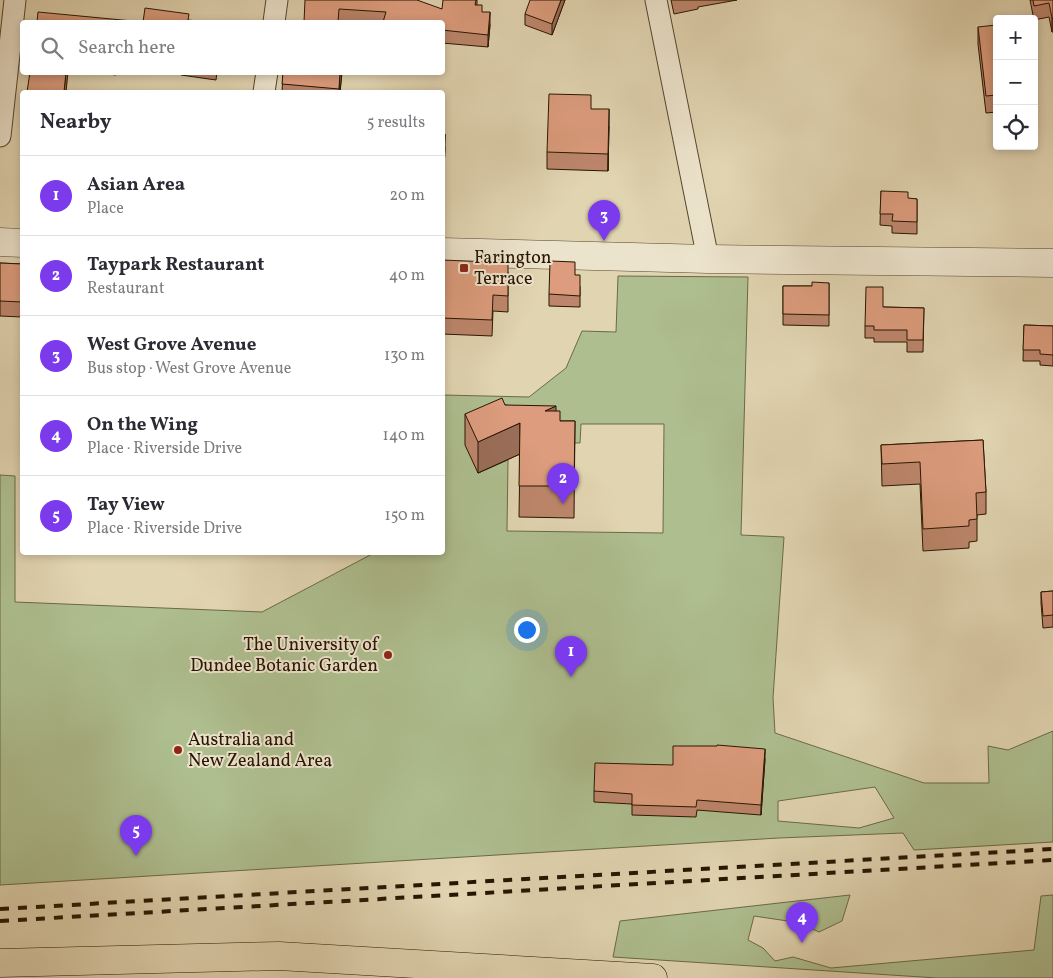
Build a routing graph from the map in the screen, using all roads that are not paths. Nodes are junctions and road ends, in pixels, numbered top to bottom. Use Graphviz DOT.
graph roads {
  1 [pos="15,0"];
  2 [pos="277,0"];
  3 [pos="656,0"];
  4 [pos="274,20"];
  5 [pos="267,75"];
  6 [pos="264,90"];
  7 [pos="0,136"];
  8 [pos="0,242"];
  9 [pos="20,243"];
  10 [pos="445,252"];
  11 [pos="708,259"];
  12 [pos="1053,263"];
  13 [pos="0,963"];
  14 [pos="616,977"];
  15 [pos="653,978"];
  1 -- 7 [label="street"];
  2 -- 4 [label="street"];
  3 -- 11 [label="street"];
  5 -- 6 [label="street"];
  8 -- 9 [label="street"];
  10 -- 11 [label="street"];
  11 -- 12 [label="street"];
  13 -- 14 [label="main road"];
  14 -- 15 [label="main road"];
}
